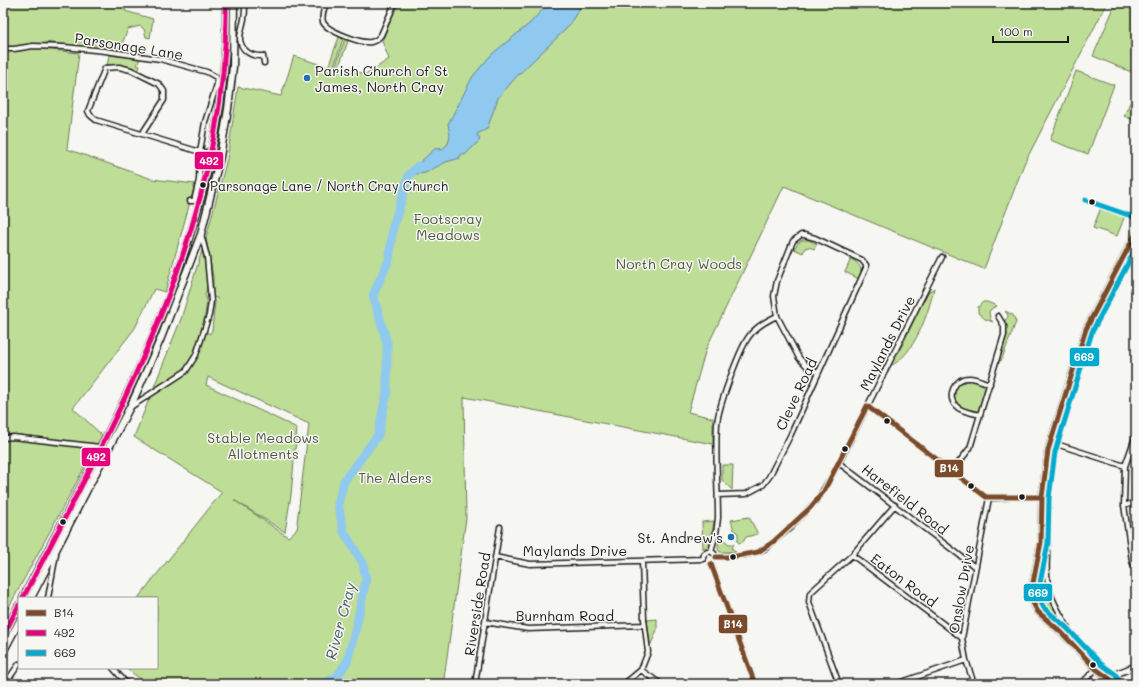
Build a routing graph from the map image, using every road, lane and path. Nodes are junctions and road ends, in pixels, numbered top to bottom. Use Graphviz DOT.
graph roads {
  1 [pos="226,3"];
  2 [pos="234,3"];
  3 [pos="245,3"];
  4 [pos="326,3"];
  5 [pos="395,3"];
  6 [pos="3,49"];
  7 [pos="264,63"];
  8 [pos="142,134"];
  9 [pos="200,152"];
  10 [pos="213,152"];
  11 [pos="190,201"];
  12 [pos="1136,233"];
  13 [pos="201,234"];
  14 [pos="942,257"];
  15 [pos="777,316"];
  16 [pos="998,316"];
  17 [pos="819,372"];
  18 [pos="990,384"];
  19 [pos="867,406"];
  20 [pos="130,407"];
  21 [pos="980,415"];
  22 [pos="1136,434"];
  23 [pos="3,438"];
  24 [pos="1050,442"];
  25 [pos="100,447"];
  26 [pos="839,463"];
  27 [pos="1125,466"];
  28 [pos="953,470"];
  29 [pos="718,495"];
  30 [pos="1042,497"];
  31 [pos="989,498"];
  32 [pos="1136,502"];
  33 [pos="895,505"];
  34 [pos="1124,506"];
  35 [pos="500,527"];
  36 [pos="1041,542"];
  37 [pos="56,549"];
  38 [pos="711,551"];
  39 [pos="852,555"];
  40 [pos="495,557"];
  41 [pos="716,557"];
  42 [pos="703,559"];
  43 [pos="642,561"];
  44 [pos="711,564"];
  45 [pos="976,567"];
  46 [pos="1136,570"];
  47 [pos="24,597"];
  48 [pos="32,597"];
  49 [pos="48,597"];
  50 [pos="18,607"];
  51 [pos="485,622"];
  52 [pos="18,624"];
  53 [pos="644,626"];
  54 [pos="3,636"];
  55 [pos="962,638"];
  56 [pos="1075,647"];
  57 [pos="3,652"];
  58 [pos="966,660"];
  59 [pos="18,665"];
  60 [pos="1136,666"];
  61 [pos="114,669"];
  62 [pos="1096,669"];
  63 [pos="641,670"];
  64 [pos="1111,681"];
  65 [pos="5,684"];
  66 [pos="127,684"];
  67 [pos="474,684"];
  68 [pos="624,684"];
  69 [pos="661,684"];
  70 [pos="755,684"];
  71 [pos="839,684"];
  72 [pos="896,684"];
  73 [pos="974,684"];
  74 [pos="1081,684"];
  1 -- 10 [label="main road"];
  2 -- 13 [label="main road"];
  3 -- 7 [label="street"];
  4 -- 5 [label="street"];
  6 -- 9 [label="street, Parsonage Lane"];
  8 -- 8 [label="street"];
  8 -- 9 [label="street"];
  9 -- 10 [label="street"];
  9 -- 11 [label="street, Parsonage Lane"];
  10 -- 25 [label="main road"];
  12 -- 24 [label="street"];
  13 -- 20 [label="main road"];
  13 -- 20 [label="street"];
  14 -- 19 [label="street, Maylands Drive"];
  15 -- 17 [label="street"];
  15 -- 17 [label="street, Cleve Road"];
  15 -- 29 [label="street"];
  16 -- 18 [label="street"];
  17 -- 29 [label="street, Cleve Road"];
  18 -- 21 [label="street"];
  18 -- 21 [label="street"];
  19 -- 26 [label="street, Maylands Drive"];
  19 -- 28 [label="street"];
  20 -- 37 [label="main road"];
  21 -- 28 [label="street"];
  22 -- 27 [label="street"];
  23 -- 25 [label="street"];
  24 -- 27 [label="street"];
  24 -- 30 [label="street"];
  25 -- 47 [label="main road"];
  26 -- 33 [label="street, Harefield Road"];
  26 -- 41 [label="street, Maylands Drive"];
  27 -- 34 [label="street"];
  28 -- 31 [label="street"];
  29 -- 38 [label="street"];
  30 -- 31 [label="street"];
  30 -- 36 [label="street"];
  31 -- 45 [label="street, Onslow Drive"];
  32 -- 34 [label="street"];
  33 -- 39 [label="street"];
  33 -- 45 [label="street, Harefield Road"];
  34 -- 46 [label="street"];
  35 -- 40 [label="street, Riverside Road"];
  36 -- 56 [label="street"];
  36 -- 56 [label="street"];
  37 -- 48 [label="main road"];
  37 -- 49 [label="street"];
  38 -- 41 [label="street"];
  38 -- 42 [label="street"];
  39 -- 55 [label="street, Eaton Road"];
  39 -- 71 [label="street"];
  40 -- 43 [label="street, Maylands Drive"];
  40 -- 51 [label="street, Riverside Road"];
  41 -- 44 [label="street"];
  42 -- 43 [label="street, Maylands Drive"];
  42 -- 44 [label="street"];
  43 -- 53 [label="street"];
  44 -- 70 [label="street"];
  45 -- 55 [label="street, Onslow Drive"];
  50 -- 54 [label="main road"];
  51 -- 53 [label="street, Burnham Road"];
  51 -- 67 [label="street, Riverside Road"];
  52 -- 57 [label="main road"];
  53 -- 63 [label="street"];
  55 -- 58 [label="street, Onslow Drive"];
  56 -- 62 [label="street"];
  58 -- 72 [label="street"];
  58 -- 73 [label="street, Onslow Drive"];
  59 -- 65 [label="street"];
  60 -- 64 [label="street"];
  61 -- 66 [label="street"];
  62 -- 64 [label="street"];
  62 -- 74 [label="street"];
  63 -- 68 [label="street"];
  63 -- 69 [label="street"];
}
